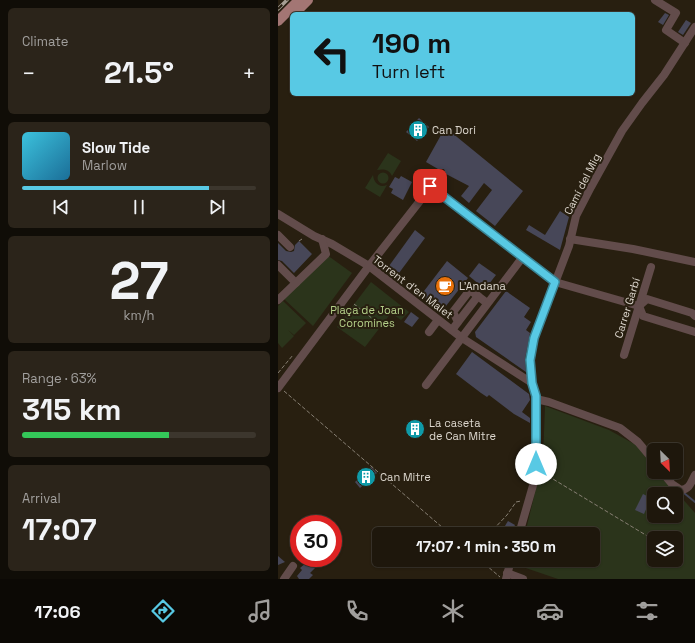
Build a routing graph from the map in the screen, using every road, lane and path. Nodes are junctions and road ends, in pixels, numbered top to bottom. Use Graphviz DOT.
graph roads {
  1 [pos="299,0"];
  2 [pos="308,0"];
  3 [pos="655,0"];
  4 [pos="296,12"];
  5 [pos="290,18"];
  6 [pos="278,21"];
  7 [pos="695,27"];
  8 [pos="278,30"];
  9 [pos="685,43"];
  10 [pos="441,174"];
  11 [pos="430,186"];
  12 [pos="278,214"];
  13 [pos="278,235"];
  14 [pos="304,237"];
  15 [pos="322,239"];
  16 [pos="570,239"];
  17 [pos="299,241"];
  18 [pos="290,247"];
  19 [pos="522,258"];
  20 [pos="695,262"];
  21 [pos="278,265"];
  22 [pos="369,266"];
  23 [pos="651,267"];
  24 [pos="555,282"];
  25 [pos="296,283"];
  26 [pos="278,300"];
  27 [pos="461,302"];
  28 [pos="487,303"];
  29 [pos="354,304"];
  30 [pos="471,306"];
  31 [pos="639,306"];
  32 [pos="695,316"];
  33 [pos="438,320"];
  34 [pos="392,322"];
  35 [pos="458,322"];
  36 [pos="452,330"];
  37 [pos="429,332"];
  38 [pos="695,332"];
  39 [pos="462,338"];
  40 [pos="624,355"];
  41 [pos="532,383"];
  42 [pos="426,386"];
  43 [pos="279,387"];
  44 [pos="536,399"];
  45 [pos="647,453"];
  46 [pos="536,468"];
  47 [pos="695,475"];
  48 [pos="668,479"];
  49 [pos="529,499"];
  50 [pos="442,527"];
  51 [pos="496,527"];
  52 [pos="521,527"];
  53 [pos="647,536"];
  54 [pos="292,567"];
  55 [pos="490,567"];
  56 [pos="509,567"];
  57 [pos="505,577"];
  58 [pos="284,579"];
  59 [pos="523,579"];
  1 -- 6 [label="main road"];
  2 -- 4 [label="main road"];
  3 -- 9 [label="street"];
  5 -- 8 [label="main road"];
  7 -- 9 [label="street, Camí del Mig"];
  9 -- 16 [label="street, Camí del Mig"];
  10 -- 11 [label="street"];
  11 -- 19 [label="street"];
  11 -- 22 [label="street"];
  12 -- 15 [label="street, Torrent d'en Malet"];
  13 -- 18 [label="street"];
  14 -- 17 [label="path"];
  15 -- 22 [label="street, Torrent d'en Malet"];
  15 -- 25 [label="street"];
  16 -- 20 [label="street"];
  16 -- 24 [label="street, Camí del Mig"];
  19 -- 24 [label="street"];
  19 -- 28 [label="street"];
  21 -- 25 [label="street"];
  22 -- 33 [label="street, Torrent d'en Malet"];
  22 -- 43 [label="street"];
  23 -- 31 [label="street, Carrer Garbí"];
  24 -- 31 [label="street"];
  24 -- 41 [label="street, Camí del Mig"];
  25 -- 26 [label="street"];
  27 -- 30 [label="street"];
  27 -- 30 [label="street"];
  27 -- 35 [label="street"];
  28 -- 30 [label="street"];
  28 -- 39 [label="street"];
  29 -- 34 [label="path"];
  30 -- 35 [label="street"];
  31 -- 32 [label="street"];
  31 -- 38 [label="street"];
  31 -- 40 [label="street, Carrer Garbí"];
  33 -- 36 [label="street, Torrent d'en Malet"];
  33 -- 37 [label="street"];
  35 -- 36 [label="street"];
  36 -- 39 [label="street, Torrent d'en Malet"];
  39 -- 41 [label="street, Torrent d'en Malet"];
  39 -- 42 [label="street"];
  41 -- 44 [label="street, Camí del Mig"];
  43 -- 50 [label="path"];
  44 -- 45 [label="street"];
  44 -- 46 [label="street, Camí del Mig"];
  46 -- 49 [label="street, Camí del Mig"];
  46 -- 53 [label="path"];
  47 -- 48 [label="street"];
  49 -- 51 [label="path"];
  49 -- 52 [label="street, Camí del Mig"];
  54 -- 58 [label="street"];
  55 -- 57 [label="path"];
  56 -- 57 [label="street"];
  57 -- 59 [label="street"];
}
